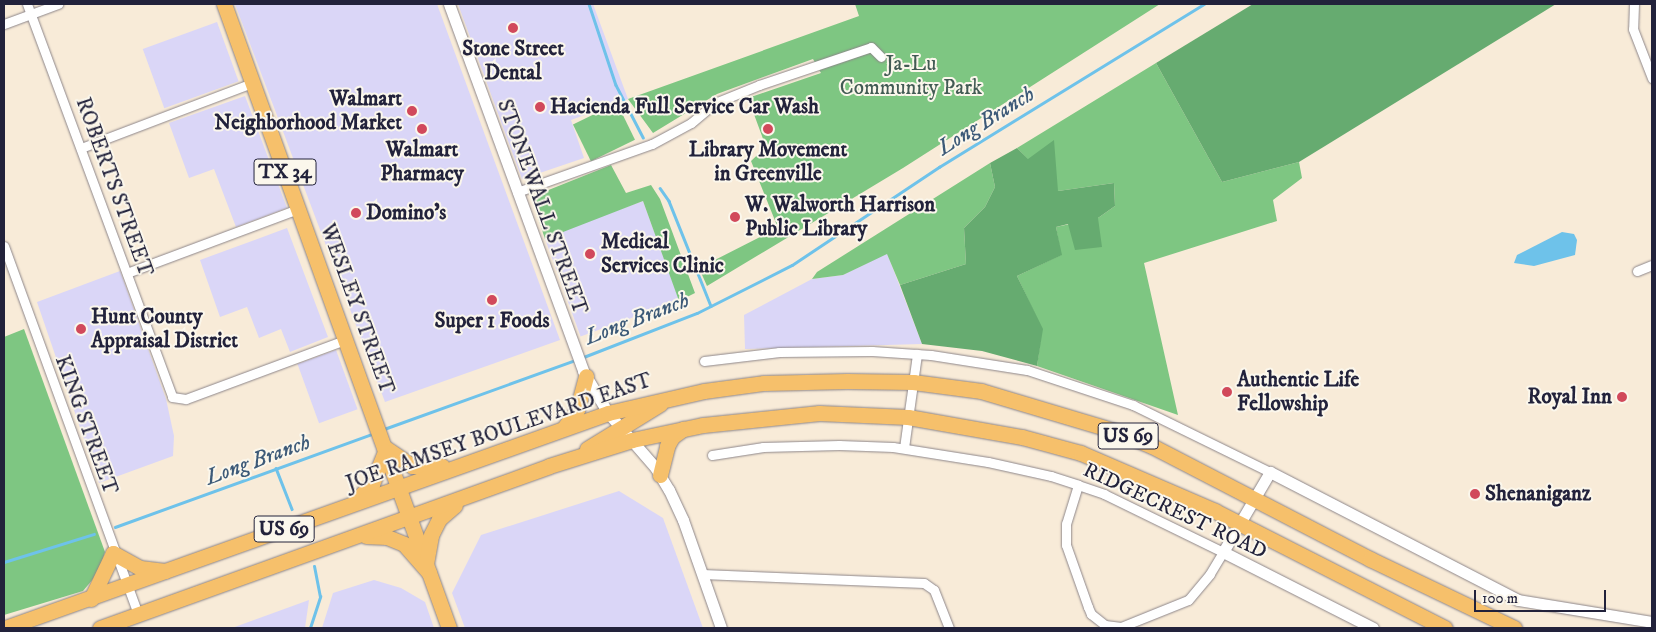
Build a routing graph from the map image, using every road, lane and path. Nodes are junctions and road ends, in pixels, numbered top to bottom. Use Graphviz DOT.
graph roads {
  1 [pos="27,4"];
  2 [pos="58,4"];
  3 [pos="224,4"];
  4 [pos="449,4"];
  5 [pos="1634,4"];
  6 [pos="31,14"];
  7 [pos="4,24"];
  8 [pos="882,57"];
  9 [pos="1652,78"];
  10 [pos="252,83"];
  11 [pos="81,148"];
  12 [pos="517,192"];
  13 [pos="298,209"];
  14 [pos="4,251"];
  15 [pos="1652,265"];
  16 [pos="1637,271"];
  17 [pos="127,273"];
  18 [pos="345,340"];
  19 [pos="917,354"];
  20 [pos="704,361"];
  21 [pos="585,373"];
  22 [pos="913,382"];
  23 [pos="674,395"];
  24 [pos="608,413"];
  25 [pos="908,417"];
  26 [pos="620,427"];
  27 [pos="564,428"];
  28 [pos="683,429"];
  29 [pos="632,440"];
  30 [pos="384,447"];
  31 [pos="904,448"];
  32 [pos="712,455"];
  33 [pos="575,457"];
  34 [pos="461,465"];
  35 [pos="1270,472"];
  36 [pos="660,475"];
  37 [pos="1078,485"];
  38 [pos="399,488"];
  39 [pos="466,496"];
  40 [pos="1255,499"];
  41 [pos="351,505"];
  42 [pos="409,517"];
  43 [pos="1240,524"];
  44 [pos="359,535"];
  45 [pos="111,546"];
  46 [pos="1224,552"];
  47 [pos="428,568"];
  48 [pos="169,571"];
  49 [pos="702,574"];
  50 [pos="126,587"];
  51 [pos="91,599"];
  52 [pos="138,615"];
  53 [pos="1652,622"];
  54 [pos="5,628"];
  55 [pos="100,628"];
  56 [pos="449,628"];
  57 [pos="721,628"];
  58 [pos="949,628"];
  59 [pos="1373,628"];
  60 [pos="1445,628"];
  61 [pos="1514,628"];
  1 -- 6 [label="street, ROBERTS STREET"];
  2 -- 6 [label="street"];
  3 -- 10 [label="main road, WESLEY STREET / TX 34"];
  4 -- 12 [label="street, STONEWALL STREET"];
  5 -- 9 [label="street"];
  6 -- 7 [label="street"];
  6 -- 11 [label="street, ROBERTS STREET"];
  8 -- 12 [label="street"];
  10 -- 11 [label="street"];
  10 -- 13 [label="main road, WESLEY STREET / TX 34"];
  11 -- 17 [label="street, ROBERTS STREET"];
  12 -- 21 [label="street, STONEWALL STREET"];
  13 -- 17 [label="street"];
  13 -- 18 [label="main road, WESLEY STREET / TX 34"];
  14 -- 45 [label="street, KING STREET"];
  15 -- 16 [label="street"];
  17 -- 18 [label="street, ROBERTS STREET"];
  18 -- 30 [label="main road, WESLEY STREET / TX 34"];
  19 -- 20 [label="street"];
  19 -- 22 [label="street"];
  19 -- 35 [label="street"];
  21 -- 24 [label="street, STONEWALL STREET"];
  21 -- 27 [label="main road"];
  22 -- 23 [label="main road, JOE RAMSEY BOULEVARD EAST / US 69"];
  22 -- 25 [label="street"];
  22 -- 40 [label="main road, JOE RAMSEY BOULEVARD EAST / US 69"];
  23 -- 24 [label="main road, JOE RAMSEY BOULEVARD EAST / US 69"];
  23 -- 26 [label="main road"];
  24 -- 26 [label="street, STONEWALL STREET"];
  24 -- 27 [label="main road, JOE RAMSEY BOULEVARD EAST / US 69"];
  25 -- 28 [label="main road, US 69"];
  25 -- 31 [label="street"];
  25 -- 43 [label="main road, US 69"];
  26 -- 29 [label="street, STONEWALL STREET"];
  26 -- 33 [label="main road"];
  27 -- 34 [label="main road, JOE RAMSEY BOULEVARD EAST / US 69"];
  28 -- 29 [label="main road, US 69"];
  28 -- 36 [label="main road"];
  29 -- 33 [label="main road, US 69"];
  29 -- 36 [label="street, STONEWALL STREET"];
  30 -- 34 [label="main road"];
  30 -- 38 [label="main road, WESLEY STREET / TX 34"];
  30 -- 41 [label="main road"];
  31 -- 32 [label="street, RIDGECREST ROAD"];
  31 -- 37 [label="street, RIDGECREST ROAD"];
  33 -- 39 [label="main road, US 69"];
  34 -- 38 [label="main road, JOE RAMSEY BOULEVARD EAST / US 69"];
  35 -- 40 [label="street"];
  35 -- 53 [label="street"];
  36 -- 49 [label="street, STONEWALL STREET"];
  37 -- 46 [label="street, RIDGECREST ROAD"];
  37 -- 46 [label="street"];
  38 -- 41 [label="main road, JOE RAMSEY BOULEVARD EAST / US 69"];
  38 -- 42 [label="main road, WESLEY STREET / TX 34"];
  39 -- 42 [label="main road, US 69"];
  39 -- 47 [label="main road"];
  40 -- 43 [label="street"];
  40 -- 61 [label="main road, JOE RAMSEY BOULEVARD EAST / US 69"];
  41 -- 48 [label="main road, JOE RAMSEY BOULEVARD EAST / US 69"];
  42 -- 44 [label="main road, US 69"];
  42 -- 47 [label="main road, WESLEY STREET / TX 34"];
  43 -- 46 [label="street"];
  43 -- 60 [label="main road, US 69"];
  44 -- 47 [label="main road"];
  44 -- 52 [label="main road, US 69"];
  45 -- 48 [label="main road"];
  45 -- 50 [label="street, KING STREET"];
  45 -- 51 [label="main road"];
  46 -- 59 [label="street, RIDGECREST ROAD"];
  47 -- 56 [label="main road, WESLEY STREET / TX 34"];
  48 -- 50 [label="main road, JOE RAMSEY BOULEVARD EAST / US 69"];
  49 -- 57 [label="street, STONEWALL STREET"];
  49 -- 58 [label="street"];
  50 -- 51 [label="main road, JOE RAMSEY BOULEVARD EAST / US 69"];
  50 -- 52 [label="street, KING STREET"];
  51 -- 54 [label="main road, JOE RAMSEY BOULEVARD EAST / US 69"];
  52 -- 55 [label="main road, US 69"];
}
